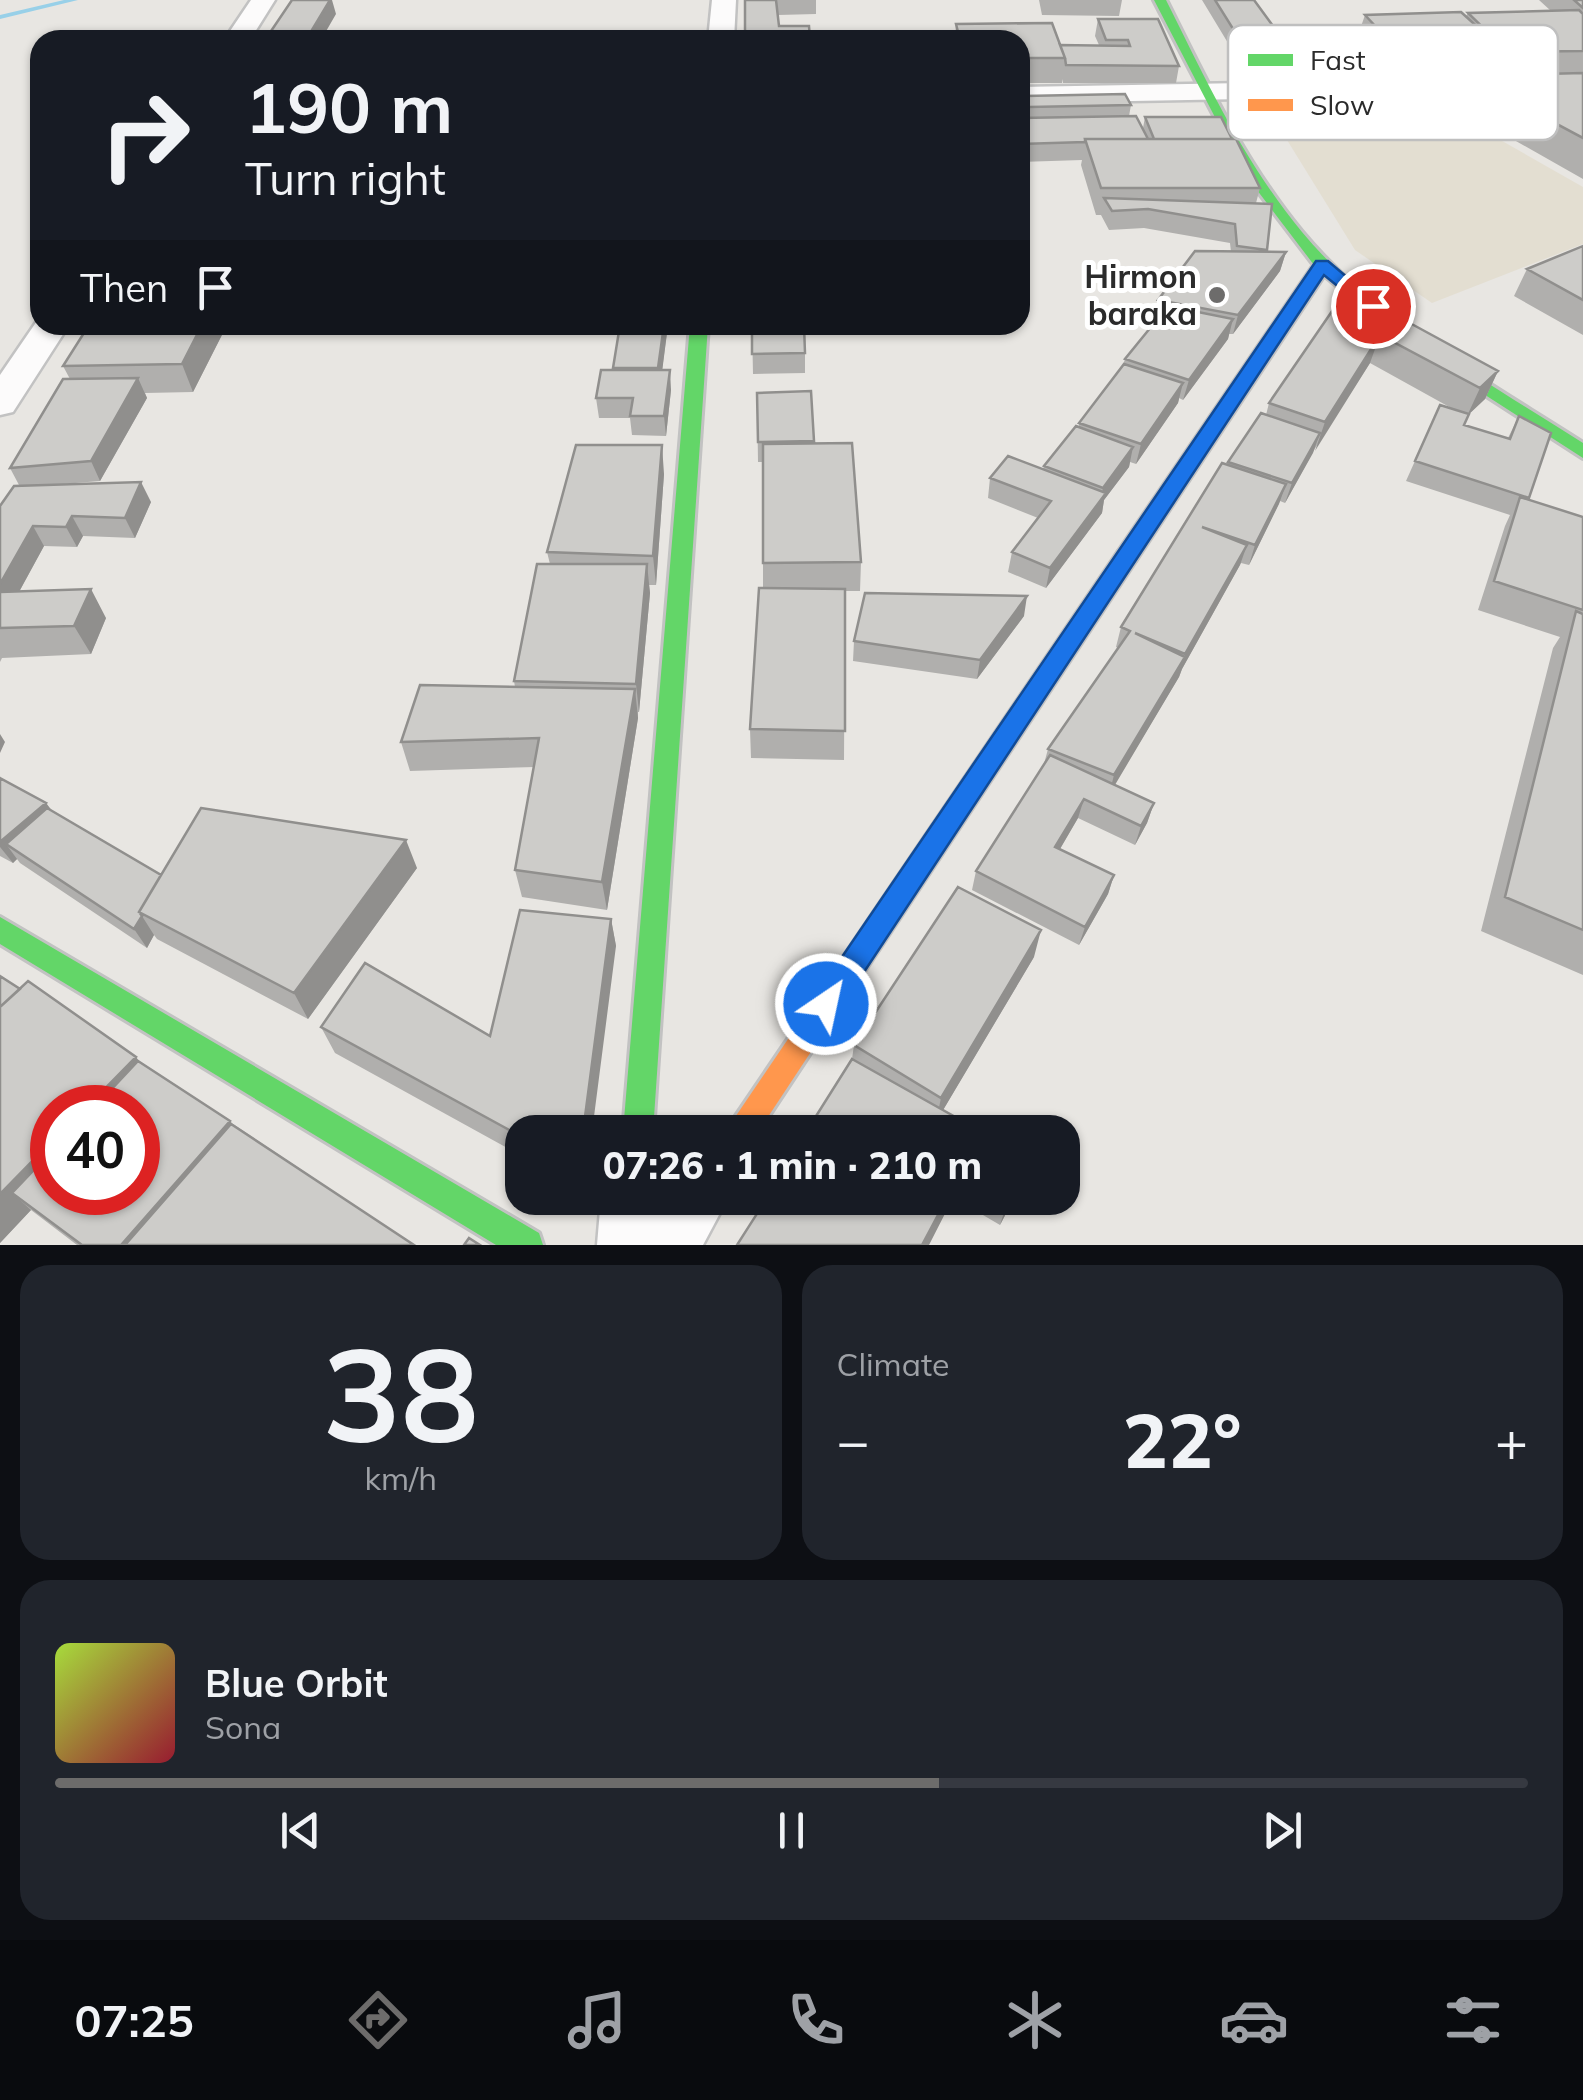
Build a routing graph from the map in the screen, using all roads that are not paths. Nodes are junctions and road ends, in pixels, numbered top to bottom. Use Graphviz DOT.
graph roads {
  1 [pos="264,0"];
  2 [pos="724,0"];
  3 [pos="1160,0"];
  4 [pos="244,30"];
  5 [pos="722,30"];
  6 [pos="1583,85"];
  7 [pos="1558,86"];
  8 [pos="1207,93"];
  9 [pos="1228,93"];
  10 [pos="1030,95"];
  11 [pos="1228,129"];
  12 [pos="1234,140"];
  13 [pos="1322,265"];
  14 [pos="45,335"];
  15 [pos="698,335"];
  16 [pos="0,404"];
  17 [pos="1583,452"];
  18 [pos="0,929"];
  19 [pos="639,1115"];
  20 [pos="751,1115"];
  21 [pos="632,1215"];
  22 [pos="684,1215"];
  23 [pos="527,1245"];
  24 [pos="630,1245"];
  25 [pos="664,1245"];
  1 -- 4 [label="street"];
  2 -- 5 [label="street"];
  3 -- 8 [label="street"];
  6 -- 7 [label="street"];
  8 -- 9 [label="street"];
  8 -- 10 [label="street"];
  8 -- 11 [label="street"];
  12 -- 13 [label="street"];
  13 -- 17 [label="street"];
  13 -- 20 [label="street"];
  14 -- 16 [label="street"];
  15 -- 19 [label="street"];
  18 -- 23 [label="street"];
  21 -- 24 [label="street"];
  22 -- 25 [label="street"];
}
